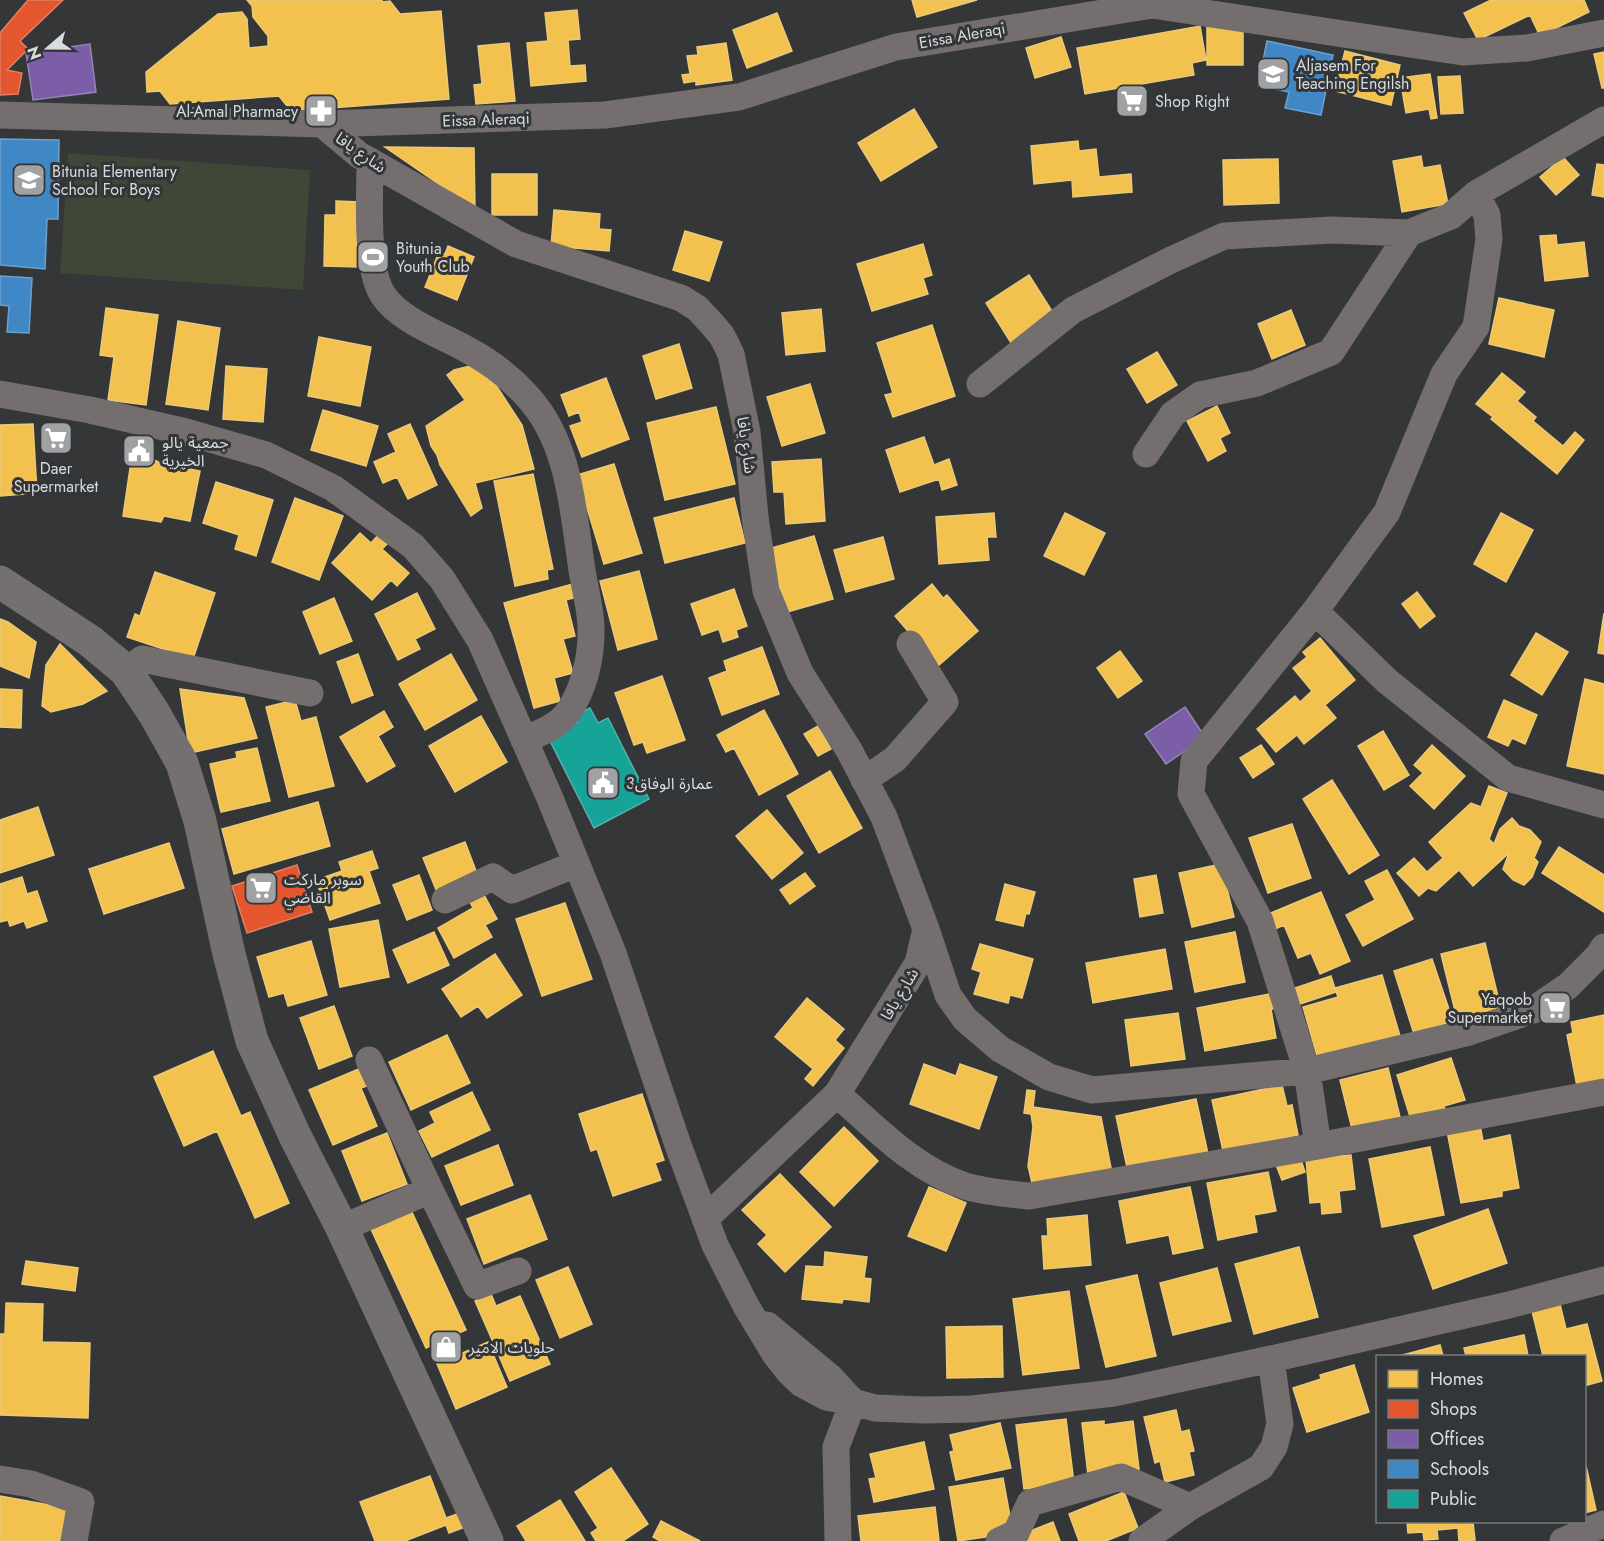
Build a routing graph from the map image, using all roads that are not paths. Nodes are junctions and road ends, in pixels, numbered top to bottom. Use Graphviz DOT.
graph roads {
  1 [pos="1034,11"];
  2 [pos="1604,33"];
  3 [pos="0,115"];
  4 [pos="1604,120"];
  5 [pos="322,124"];
  6 [pos="370,161"];
  7 [pos="1476,194"];
  8 [pos="1409,233"];
  9 [pos="980,384"];
  10 [pos="0,394"];
  11 [pos="1146,454"];
  12 [pos="0,582"];
  13 [pos="1315,611"];
  14 [pos="910,644"];
  15 [pos="126,671"];
  16 [pos="310,693"];
  17 [pos="524,740"];
  18 [pos="864,780"];
  19 [pos="1604,805"];
  20 [pos="576,864"];
  21 [pos="445,900"];
  22 [pos="926,929"];
  23 [pos="1604,946"];
  24 [pos="369,1060"];
  25 [pos="1307,1071"];
  26 [pos="1604,1092"];
  27 [pos="837,1094"];
  28 [pos="1317,1146"];
  29 [pos="430,1190"];
  30 [pos="705,1219"];
  31 [pos="342,1228"];
  32 [pos="518,1271"];
  33 [pos="1604,1280"];
  34 [pos="1271,1359"];
  35 [pos="853,1401"];
  36 [pos="0,1479"];
  37 [pos="1190,1507"];
  38 [pos="1604,1524"];
  39 [pos="74,1541"];
  40 [pos="487,1541"];
  41 [pos="838,1541"];
  42 [pos="999,1541"];
  43 [pos="1142,1541"];
  44 [pos="1563,1541"];
  1 -- 2 [label="street, Eissa Aleraqi"];
  1 -- 5 [label="street, Eissa Aleraqi"];
  3 -- 5 [label="street, شارع يافا"];
  4 -- 7 [label="street"];
  5 -- 6 [label="street, شارع يافا"];
  6 -- 17 [label="street"];
  6 -- 18 [label="street, شارع يافا"];
  7 -- 8 [label="street"];
  7 -- 13 [label="street"];
  8 -- 9 [label="street"];
  8 -- 11 [label="street"];
  10 -- 17 [label="street"];
  12 -- 15 [label="main road"];
  13 -- 19 [label="street"];
  13 -- 25 [label="street"];
  14 -- 18 [label="street"];
  15 -- 16 [label="street"];
  15 -- 31 [label="main road"];
  17 -- 20 [label="street"];
  18 -- 22 [label="street, شارع يافا"];
  20 -- 21 [label="street"];
  20 -- 30 [label="street"];
  22 -- 25 [label="street"];
  22 -- 27 [label="street, شارع يافا"];
  23 -- 25 [label="street"];
  24 -- 29 [label="street"];
  25 -- 28 [label="street"];
  26 -- 28 [label="street"];
  27 -- 28 [label="street"];
  27 -- 30 [label="street, شارع يافا"];
  29 -- 31 [label="street"];
  29 -- 32 [label="street"];
  30 -- 35 [label="street"];
  31 -- 40 [label="main road"];
  33 -- 34 [label="street"];
  34 -- 35 [label="street"];
  34 -- 37 [label="street"];
  35 -- 41 [label="street"];
  36 -- 39 [label="street"];
  37 -- 42 [label="street"];
  37 -- 43 [label="street"];
  38 -- 44 [label="street"];
}
